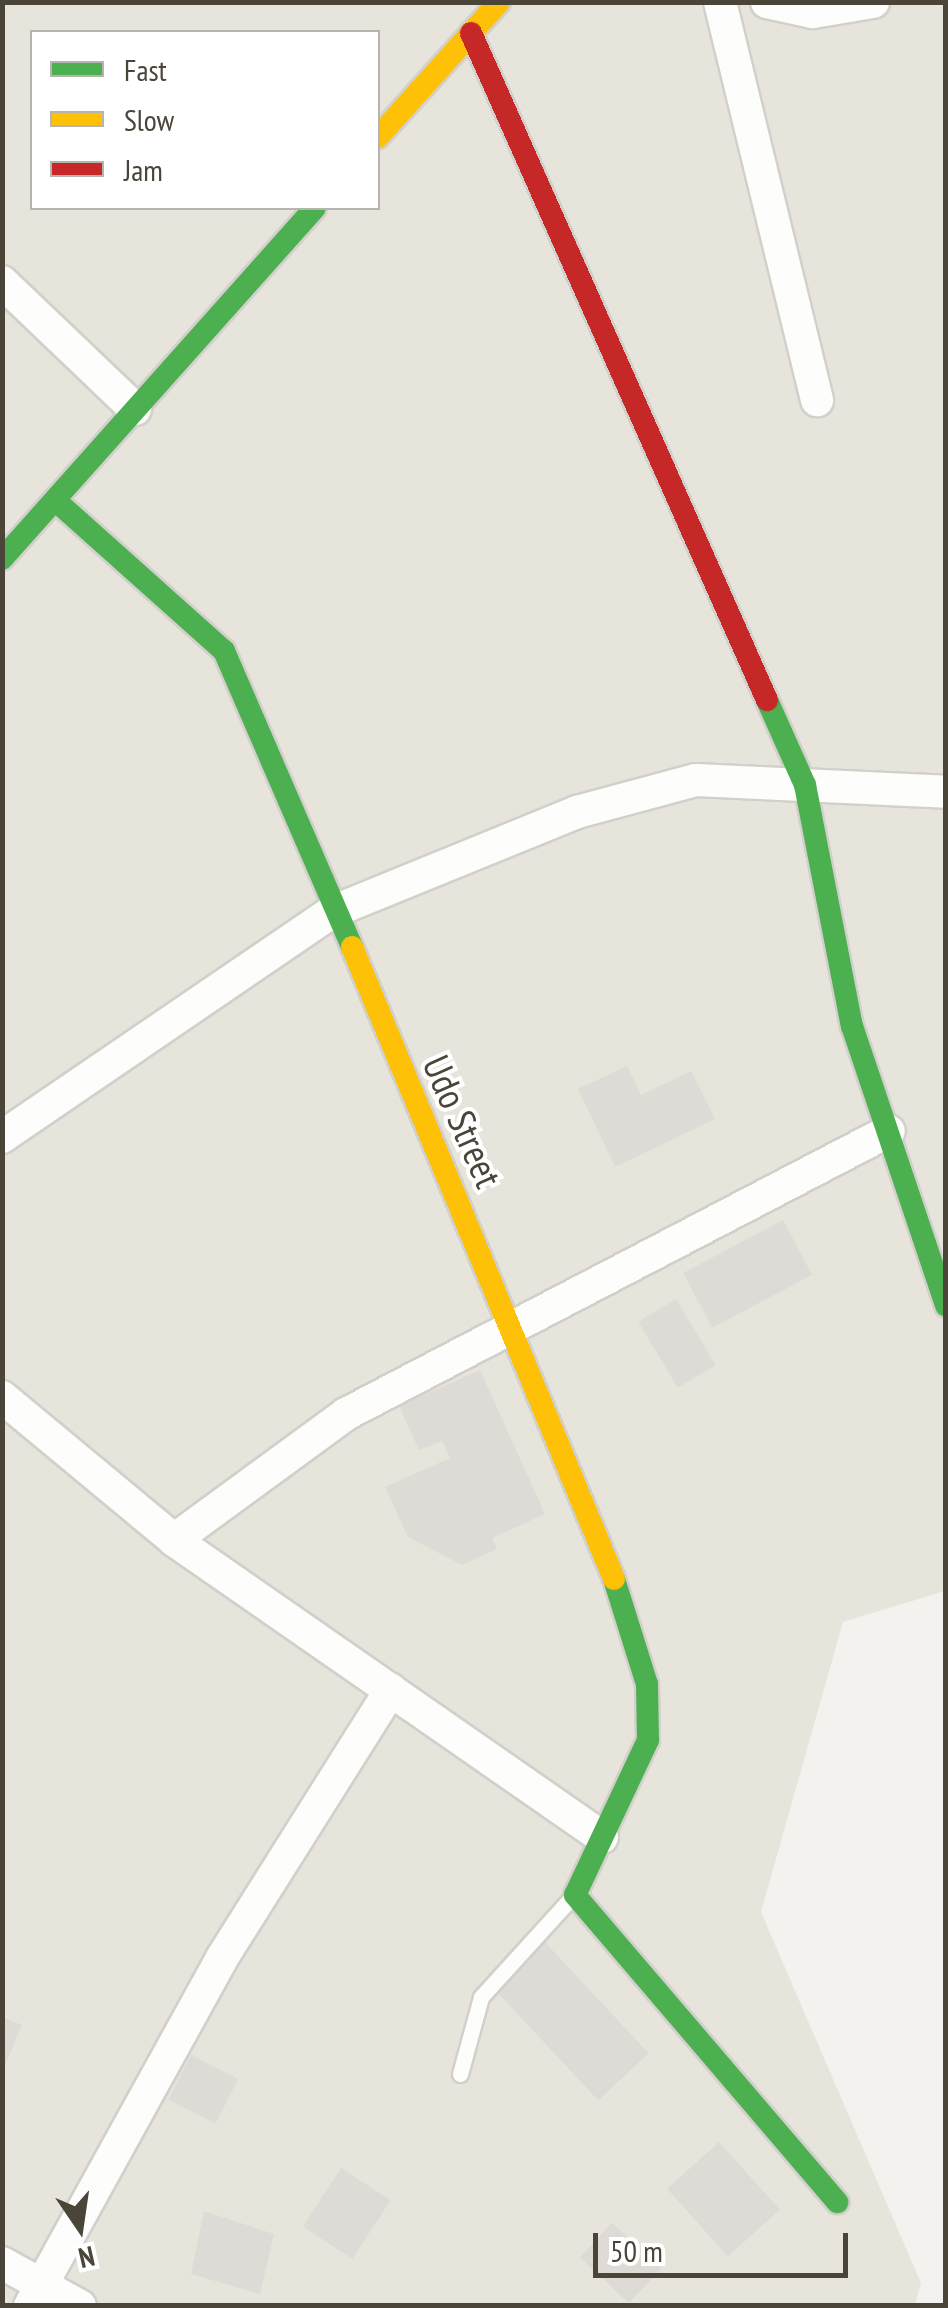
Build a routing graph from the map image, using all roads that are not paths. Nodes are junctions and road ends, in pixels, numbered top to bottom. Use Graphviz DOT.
graph roads {
  1 [pos="498,2"];
  2 [pos="720,2"];
  3 [pos="766,2"];
  4 [pos="873,2"];
  5 [pos="470,32"];
  6 [pos="380,135"];
  7 [pos="313,210"];
  8 [pos="2,282"];
  9 [pos="817,400"];
  10 [pos="135,409"];
  11 [pos="55,500"];
  12 [pos="2,559"];
  13 [pos="805,785"];
  14 [pos="946,792"];
  15 [pos="332,912"];
  16 [pos="889,1130"];
  17 [pos="2,1137"];
  18 [pos="946,1306"];
  19 [pos="517,1328"];
  20 [pos="2,1398"];
  21 [pos="174,1540"];
  22 [pos="391,1690"];
  23 [pos="602,1837"];
  24 [pos="575,1895"];
  25 [pos="460,2074"];
  26 [pos="837,2202"];
  27 [pos="2,2263"];
  28 [pos="37,2296"];
  29 [pos="80,2306"];
  1 -- 5 [label="street"];
  2 -- 9 [label="street"];
  3 -- 4 [label="street"];
  5 -- 6 [label="street"];
  5 -- 13 [label="street"];
  7 -- 10 [label="street"];
  8 -- 10 [label="street"];
  10 -- 11 [label="street"];
  11 -- 12 [label="street"];
  11 -- 15 [label="street, Udo Street"];
  13 -- 14 [label="street"];
  13 -- 15 [label="street"];
  13 -- 16 [label="street"];
  15 -- 17 [label="street"];
  15 -- 19 [label="street, Udo Street"];
  16 -- 18 [label="street"];
  16 -- 19 [label="street"];
  19 -- 21 [label="street"];
  19 -- 23 [label="street, Udo Street"];
  20 -- 21 [label="street"];
  21 -- 22 [label="street"];
  22 -- 23 [label="street"];
  22 -- 28 [label="street"];
  23 -- 24 [label="street, Udo Street"];
  24 -- 25 [label="lane"];
  24 -- 26 [label="street"];
  27 -- 28 [label="street"];
  28 -- 29 [label="street"];
}
